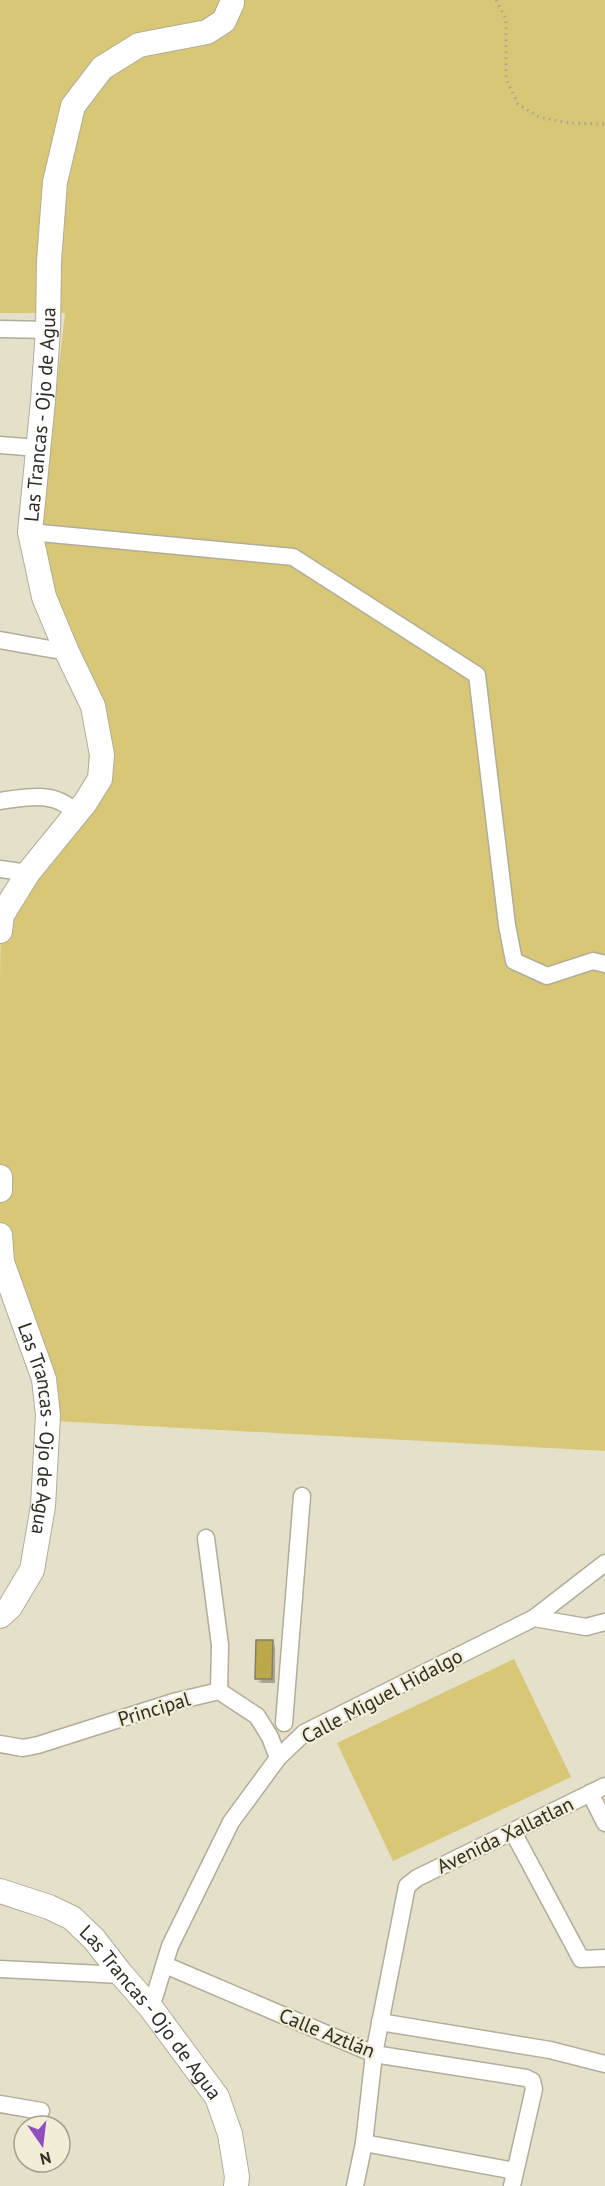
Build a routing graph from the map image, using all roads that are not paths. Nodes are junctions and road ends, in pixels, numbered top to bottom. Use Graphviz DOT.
graph roads {
  1 [pos="231,0"];
  2 [pos="0,328"];
  3 [pos="48,330"];
  4 [pos="0,445"];
  5 [pos="38,448"];
  6 [pos="30,532"];
  7 [pos="0,640"];
  8 [pos="67,652"];
  9 [pos="0,801"];
  10 [pos="76,814"];
  11 [pos="0,869"];
  12 [pos="28,873"];
  13 [pos="0,931"];
  14 [pos="605,964"];
  15 [pos="0,1177"];
  16 [pos="0,1183"];
  17 [pos="0,1190"];
  18 [pos="0,1235"];
  19 [pos="302,1496"];
  20 [pos="206,1538"];
  21 [pos="605,1563"];
  22 [pos="0,1616"];
  23 [pos="534,1618"];
  24 [pos="605,1622"];
  25 [pos="219,1691"];
  26 [pos="256,1716"];
  27 [pos="284,1723"];
  28 [pos="304,1733"];
  29 [pos="0,1744"];
  30 [pos="278,1758"];
  31 [pos="598,1789"];
  32 [pos="605,1823"];
  33 [pos="513,1832"];
  34 [pos="0,1891"];
  35 [pos="605,1958"];
  36 [pos="165,1965"];
  37 [pos="0,1969"];
  38 [pos="122,1975"];
  39 [pos="152,2008"];
  40 [pos="380,2022"];
  41 [pos="374,2054"];
  42 [pos="605,2064"];
  43 [pos="0,2104"];
  44 [pos="41,2111"];
  45 [pos="364,2143"];
  46 [pos="514,2179"];
  47 [pos="236,2186"];
  48 [pos="355,2186"];
  1 -- 3 [label="street, Las Trancas - Ojo de Agua"];
  2 -- 3 [label="street"];
  3 -- 5 [label="street, Las Trancas - Ojo de Agua"];
  4 -- 5 [label="street"];
  5 -- 6 [label="street, Las Trancas - Ojo de Agua"];
  6 -- 8 [label="street, Las Trancas - Ojo de Agua"];
  6 -- 14 [label="street"];
  7 -- 8 [label="street"];
  8 -- 10 [label="street, Las Trancas - Ojo de Agua"];
  9 -- 10 [label="street"];
  10 -- 12 [label="street, Las Trancas - Ojo de Agua"];
  11 -- 12 [label="street"];
  12 -- 13 [label="street, Las Trancas - Ojo de Agua"];
  15 -- 16 [label="street"];
  16 -- 17 [label="street"];
  18 -- 22 [label="street, Las Trancas - Ojo de Agua"];
  19 -- 27 [label="street"];
  20 -- 25 [label="street"];
  21 -- 23 [label="street, Calle Miguel Hidalgo"];
  23 -- 24 [label="street"];
  23 -- 28 [label="street, Calle Miguel Hidalgo"];
  25 -- 26 [label="street"];
  25 -- 29 [label="street, Principal"];
  26 -- 27 [label="street"];
  26 -- 30 [label="street"];
  27 -- 28 [label="street"];
  28 -- 30 [label="street, Calle Miguel Hidalgo"];
  30 -- 36 [label="street, Calle Miguel Hidalgo"];
  31 -- 32 [label="street"];
  31 -- 33 [label="street, Avenida Xallatlan"];
  33 -- 35 [label="street"];
  33 -- 40 [label="street, Avenida Xallatlan"];
  34 -- 38 [label="street, Las Trancas - Ojo de Agua"];
  36 -- 39 [label="street, Calle Miguel Hidalgo"];
  36 -- 41 [label="street, Calle Aztlán"];
  37 -- 38 [label="street"];
  38 -- 39 [label="street, Las Trancas - Ojo de Agua"];
  39 -- 47 [label="street, Las Trancas - Ojo de Agua"];
  40 -- 41 [label="street"];
  40 -- 42 [label="street"];
  41 -- 45 [label="street"];
  41 -- 46 [label="street, Calle Aztlán"];
  43 -- 44 [label="street"];
  45 -- 46 [label="street"];
  45 -- 48 [label="street"];
}
